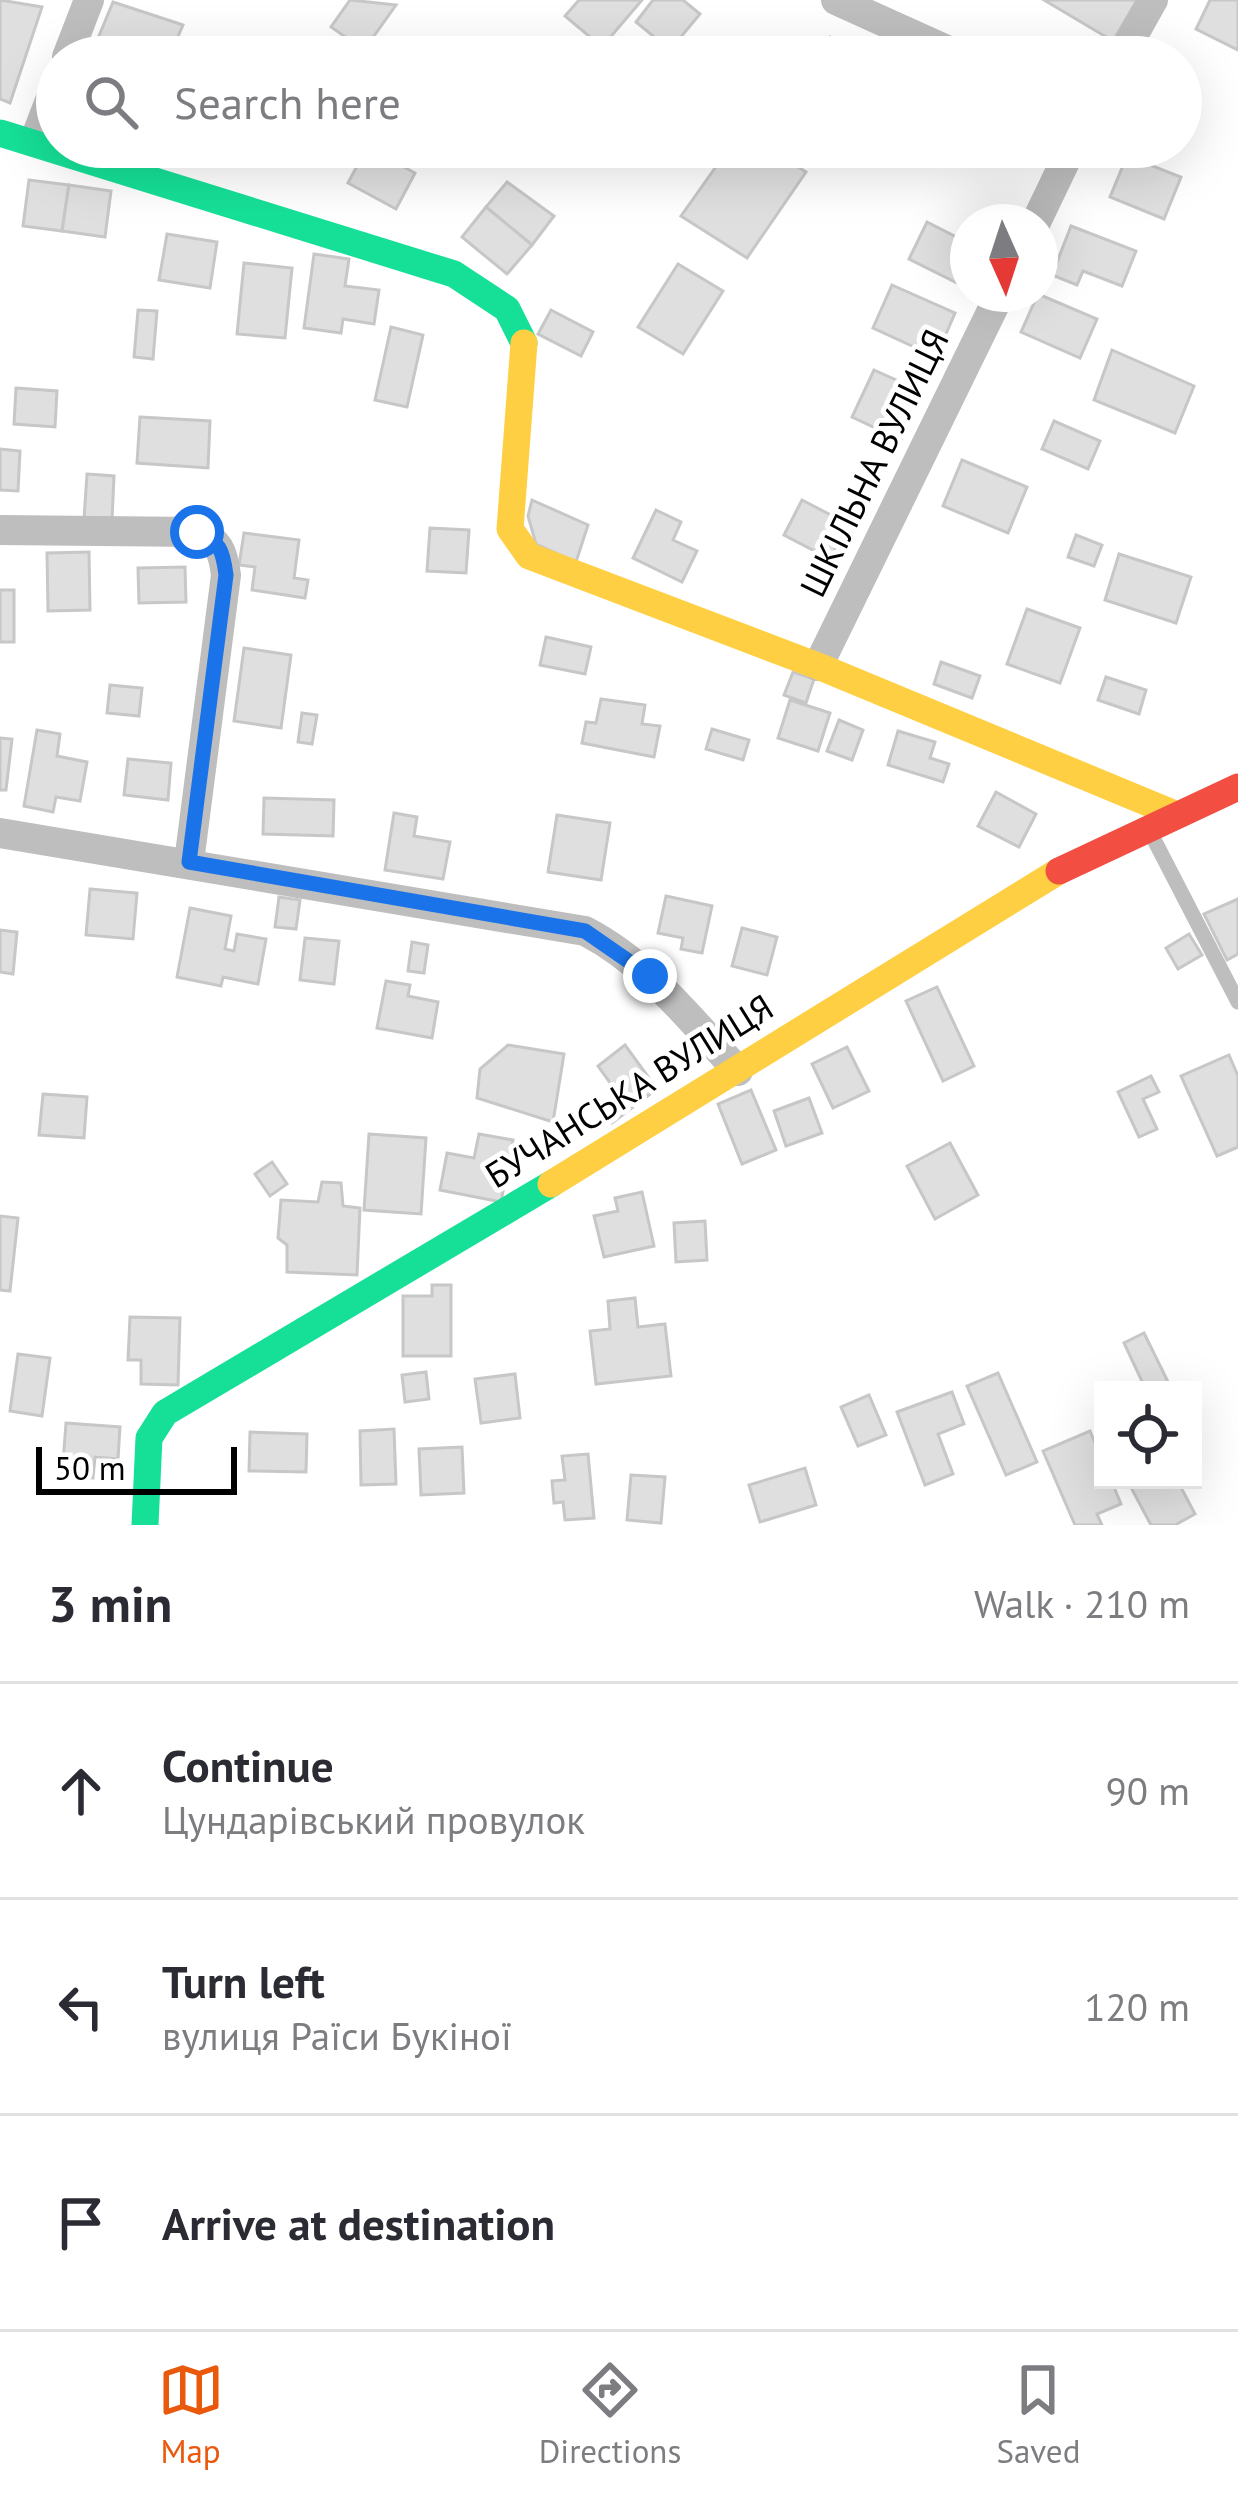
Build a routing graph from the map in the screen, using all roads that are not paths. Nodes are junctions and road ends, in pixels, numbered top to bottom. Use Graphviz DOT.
graph roads {
  1 [pos="836,0"];
  2 [pos="1154,0"];
  3 [pos="83,2"];
  4 [pos="73,36"];
  5 [pos="916,36"];
  6 [pos="1133,36"];
  7 [pos="0,133"];
  8 [pos="36,137"];
  9 [pos="34,142"];
  10 [pos="117,168"];
  11 [pos="1062,168"];
  12 [pos="1045,204"];
  13 [pos="991,312"];
  14 [pos="0,530"];
  15 [pos="818,666"];
  16 [pos="1238,787"];
  17 [pos="1159,819"];
  18 [pos="0,833"];
  19 [pos="189,862"];
  20 [pos="1238,1002"];
  21 [pos="738,1071"];
  22 [pos="145,1525"];
  1 -- 5 [label="street"];
  2 -- 6 [label="street"];
  3 -- 4 [label="street"];
  7 -- 9 [label="street"];
  8 -- 9 [label="street"];
  10 -- 15 [label="street"];
  11 -- 12 [label="street"];
  13 -- 15 [label="street, ШКІЛЬНА ВУЛИЦЯ"];
  14 -- 19 [label="street"];
  15 -- 17 [label="street"];
  16 -- 17 [label="street, БУЧАНСЬКА ВУЛИЦЯ"];
  17 -- 20 [label="lane"];
  17 -- 21 [label="street, БУЧАНСЬКА ВУЛИЦЯ"];
  18 -- 19 [label="street"];
  19 -- 21 [label="street"];
  21 -- 22 [label="street, БУЧАНСЬКА ВУЛИЦЯ"];
}
